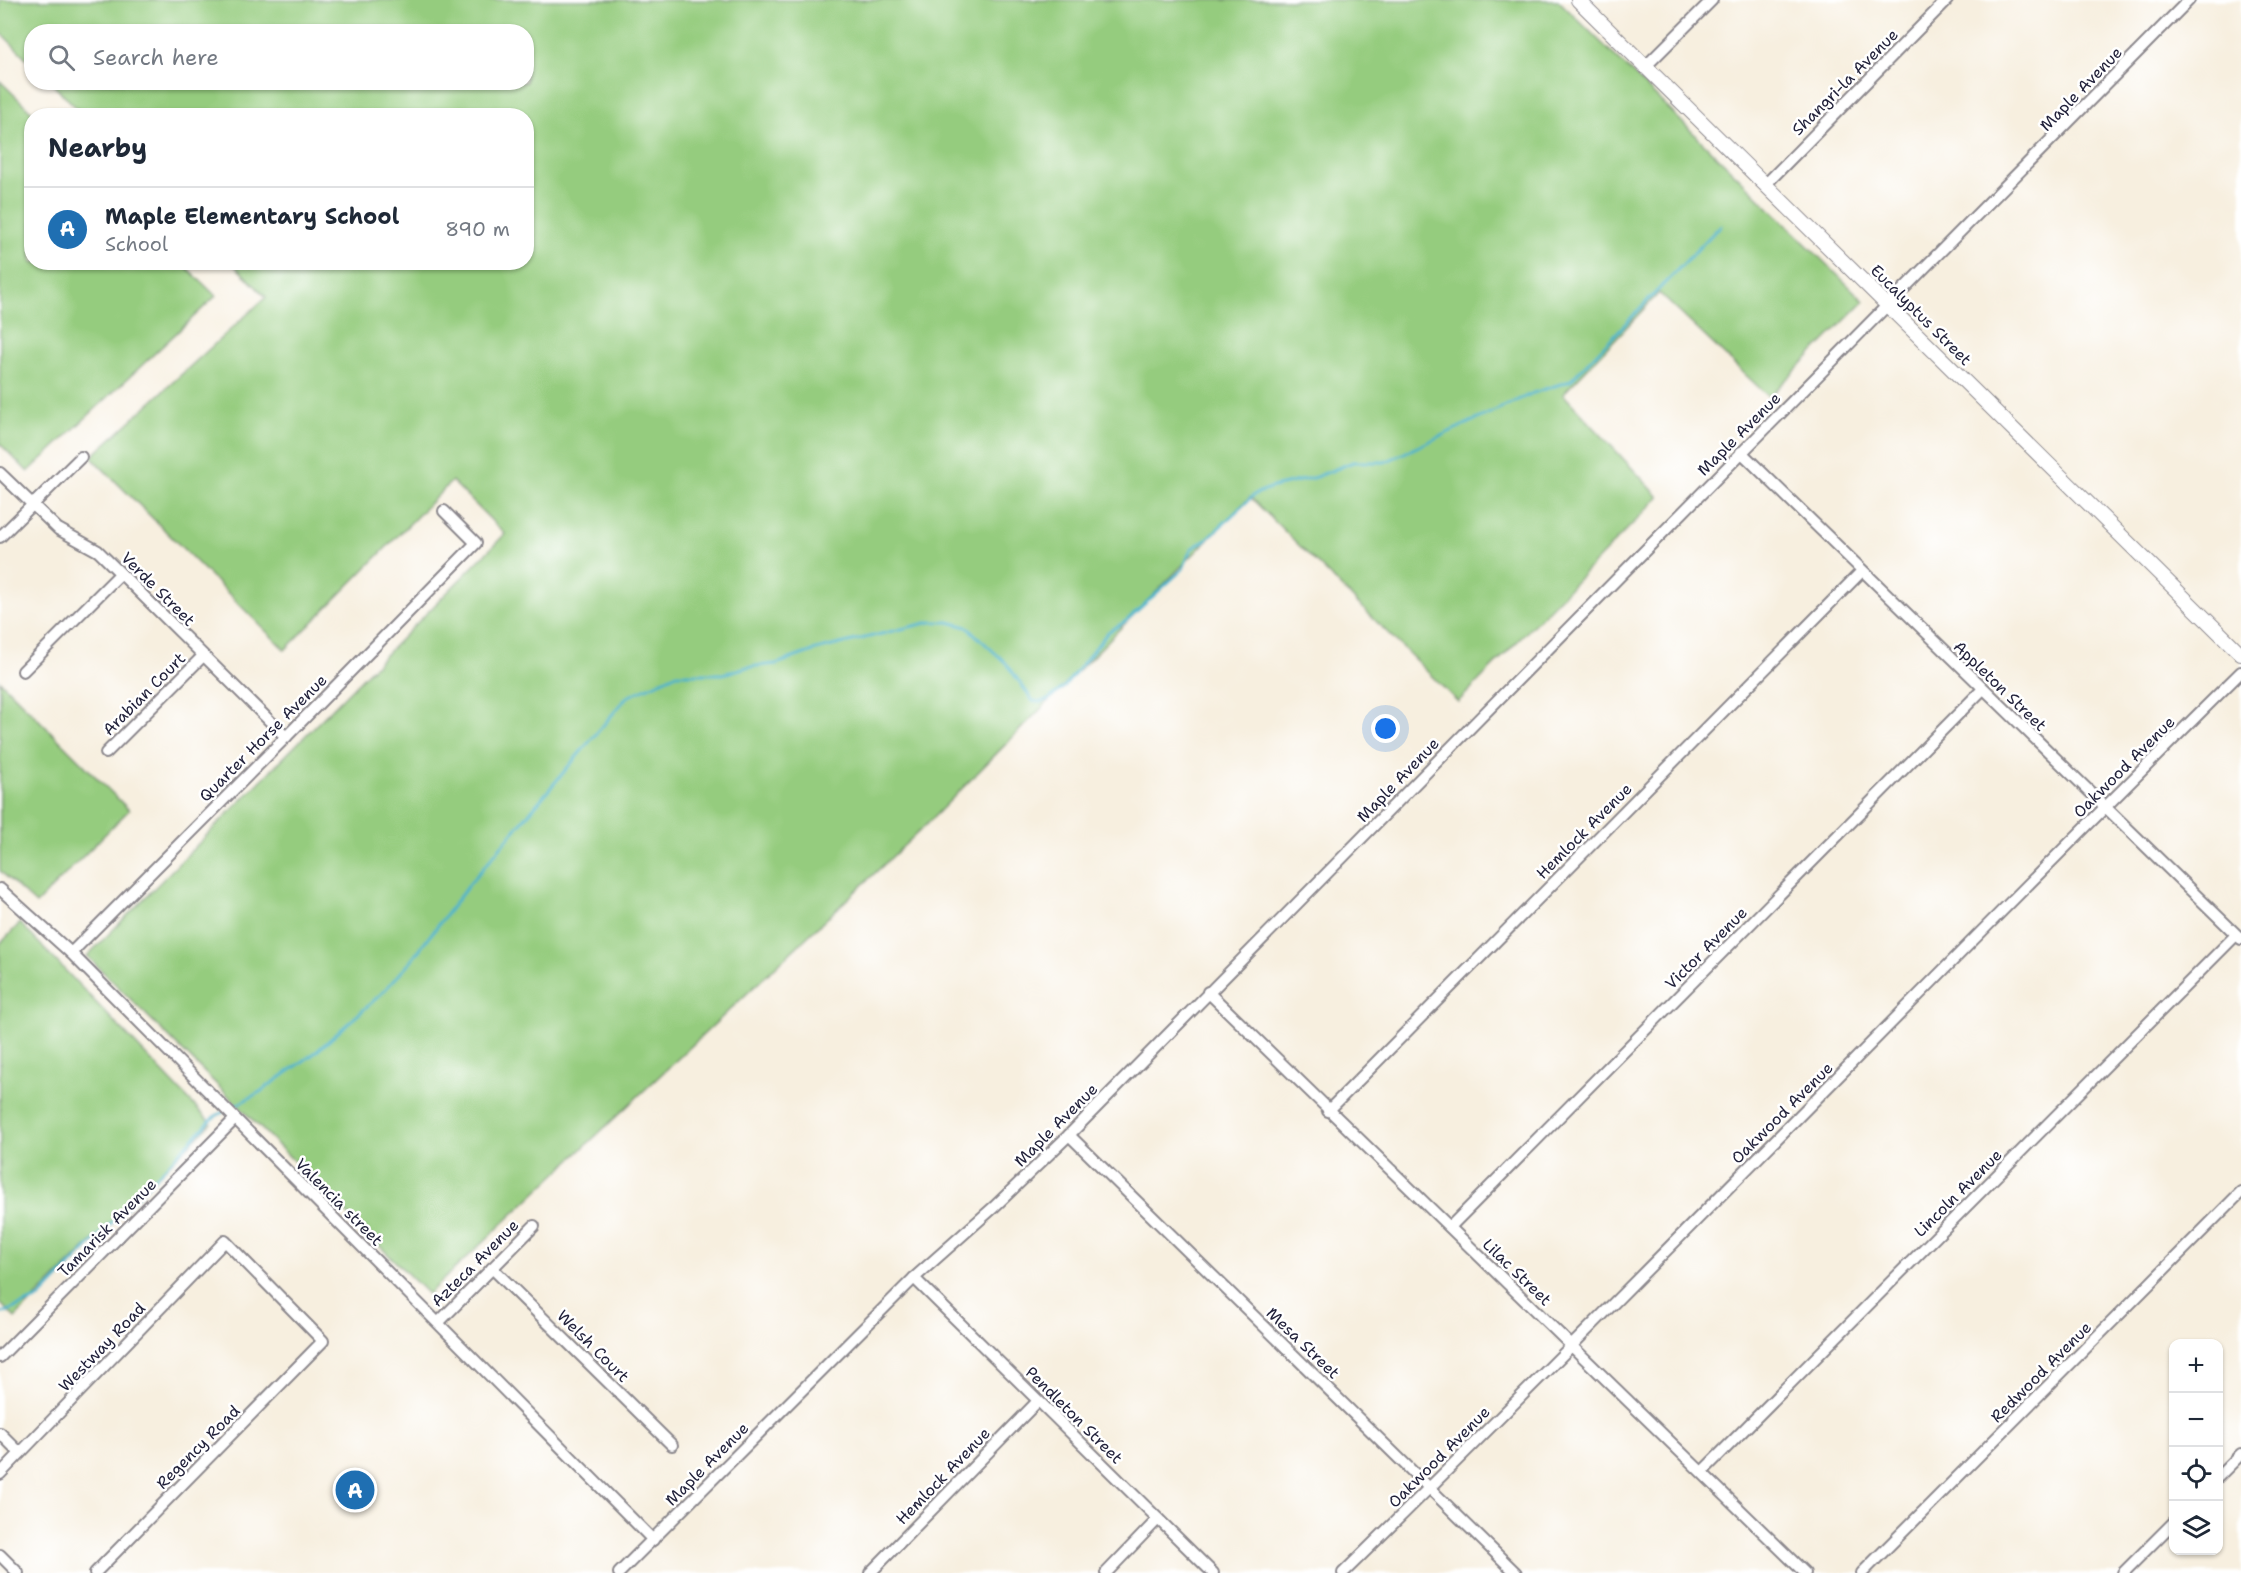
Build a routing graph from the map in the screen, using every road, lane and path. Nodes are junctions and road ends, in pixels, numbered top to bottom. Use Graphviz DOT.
graph roads {
  1 [pos="1578,0"];
  2 [pos="1712,0"];
  3 [pos="1947,0"];
  4 [pos="2189,0"];
  5 [pos="1646,67"];
  6 [pos="1765,185"];
  7 [pos="1889,307"];
  8 [pos="1741,452"];
  9 [pos="81,457"];
  10 [pos="0,473"];
  11 [pos="32,505"];
  12 [pos="444,511"];
  13 [pos="0,537"];
  14 [pos="1862,571"];
  15 [pos="120,574"];
  16 [pos="2241,654"];
  17 [pos="203,656"];
  18 [pos="23,671"];
  19 [pos="2241,672"];
  20 [pos="1983,689"];
  21 [pos="286,737"];
  22 [pos="105,753"];
  23 [pos="2104,807"];
  24 [pos="0,889"];
  25 [pos="2239,937"];
  26 [pos="70,952"];
  27 [pos="1208,992"];
  28 [pos="1328,1111"];
  29 [pos="235,1119"];
  30 [pos="1069,1135"];
  31 [pos="2241,1192"];
  32 [pos="534,1226"];
  33 [pos="1450,1227"];
  34 [pos="492,1268"];
  35 [pos="914,1278"];
  36 [pos="439,1322"];
  37 [pos="323,1341"];
  38 [pos="1572,1347"];
  39 [pos="0,1357"];
  40 [pos="1038,1401"];
  41 [pos="0,1433"];
  42 [pos="672,1445"];
  43 [pos="20,1454"];
  44 [pos="2241,1454"];
  45 [pos="1702,1472"];
  46 [pos="2223,1472"];
  47 [pos="0,1474"];
  48 [pos="1430,1488"];
  49 [pos="1158,1519"];
  50 [pos="2169,1527"];
  51 [pos="653,1540"];
  52 [pos="0,1555"];
  53 [pos="18,1573"];
  54 [pos="95,1573"];
  55 [pos="620,1573"];
  56 [pos="870,1573"];
  57 [pos="1106,1573"];
  58 [pos="1213,1573"];
  59 [pos="1343,1573"];
  60 [pos="1516,1573"];
  61 [pos="1804,1573"];
  62 [pos="1862,1573"];
  63 [pos="2123,1573"];
  1 -- 5 [label="main road, Eucalyptus Street"];
  2 -- 5 [label="street"];
  3 -- 6 [label="street, Shangri-la Avenue"];
  4 -- 7 [label="street, Maple Avenue"];
  5 -- 6 [label="main road, Eucalyptus Street"];
  6 -- 7 [label="main road, Eucalyptus Street"];
  7 -- 8 [label="street, Maple Avenue"];
  7 -- 16 [label="main road, Eucalyptus Street"];
  8 -- 14 [label="street, Appleton Street"];
  8 -- 27 [label="street, Maple Avenue"];
  9 -- 11 [label="street"];
  10 -- 11 [label="street, Verde Street"];
  11 -- 13 [label="street"];
  11 -- 15 [label="street, Verde Street"];
  12 -- 21 [label="street, Quarter Horse Avenue"];
  14 -- 20 [label="street, Appleton Street"];
  14 -- 28 [label="street, Hemlock Avenue"];
  15 -- 17 [label="street, Verde Street"];
  15 -- 18 [label="street"];
  17 -- 21 [label="street, Verde Street"];
  17 -- 22 [label="street, Arabian Court"];
  19 -- 23 [label="street, Oakwood Avenue"];
  20 -- 23 [label="street, Appleton Street"];
  20 -- 33 [label="street, Victor Avenue"];
  21 -- 26 [label="street, Quarter Horse Avenue"];
  23 -- 25 [label="street, Appleton Street"];
  23 -- 38 [label="street, Oakwood Avenue"];
  24 -- 26 [label="street, Valencia street"];
  25 -- 45 [label="street, Lincoln Avenue"];
  26 -- 29 [label="street, Valencia street"];
  27 -- 28 [label="street, Lilac Street"];
  27 -- 30 [label="street, Maple Avenue"];
  28 -- 33 [label="street, Lilac Street"];
  29 -- 36 [label="street, Valencia street"];
  29 -- 39 [label="street, Tamarisk Avenue"];
  30 -- 35 [label="street, Maple Avenue"];
  30 -- 48 [label="street, Mesa Street"];
  31 -- 62 [label="street, Redwood Avenue"];
  32 -- 34 [label="street, Azteca Avenue"];
  33 -- 38 [label="street, Lilac Street"];
  34 -- 36 [label="street, Azteca Avenue"];
  34 -- 42 [label="street, Welsh Court"];
  35 -- 40 [label="street, Pendleton Street"];
  35 -- 51 [label="street, Maple Avenue"];
  36 -- 51 [label="street, Valencia street"];
  37 -- 43 [label="street, Westway Road"];
  37 -- 54 [label="street, Regency Road"];
  38 -- 45 [label="street, Lilac Street"];
  38 -- 48 [label="street, Oakwood Avenue"];
  40 -- 49 [label="street, Pendleton Street"];
  40 -- 56 [label="street, Hemlock Avenue"];
  41 -- 43 [label="street"];
  43 -- 47 [label="street, Westway Road"];
  44 -- 46 [label="street"];
  45 -- 61 [label="street, Lilac Street"];
  48 -- 59 [label="street, Oakwood Avenue"];
  48 -- 60 [label="street, Mesa Street"];
  49 -- 57 [label="street"];
  49 -- 58 [label="street, Pendleton Street"];
  50 -- 63 [label="street"];
  51 -- 55 [label="street, Maple Avenue"];
  52 -- 53 [label="street"];
}
